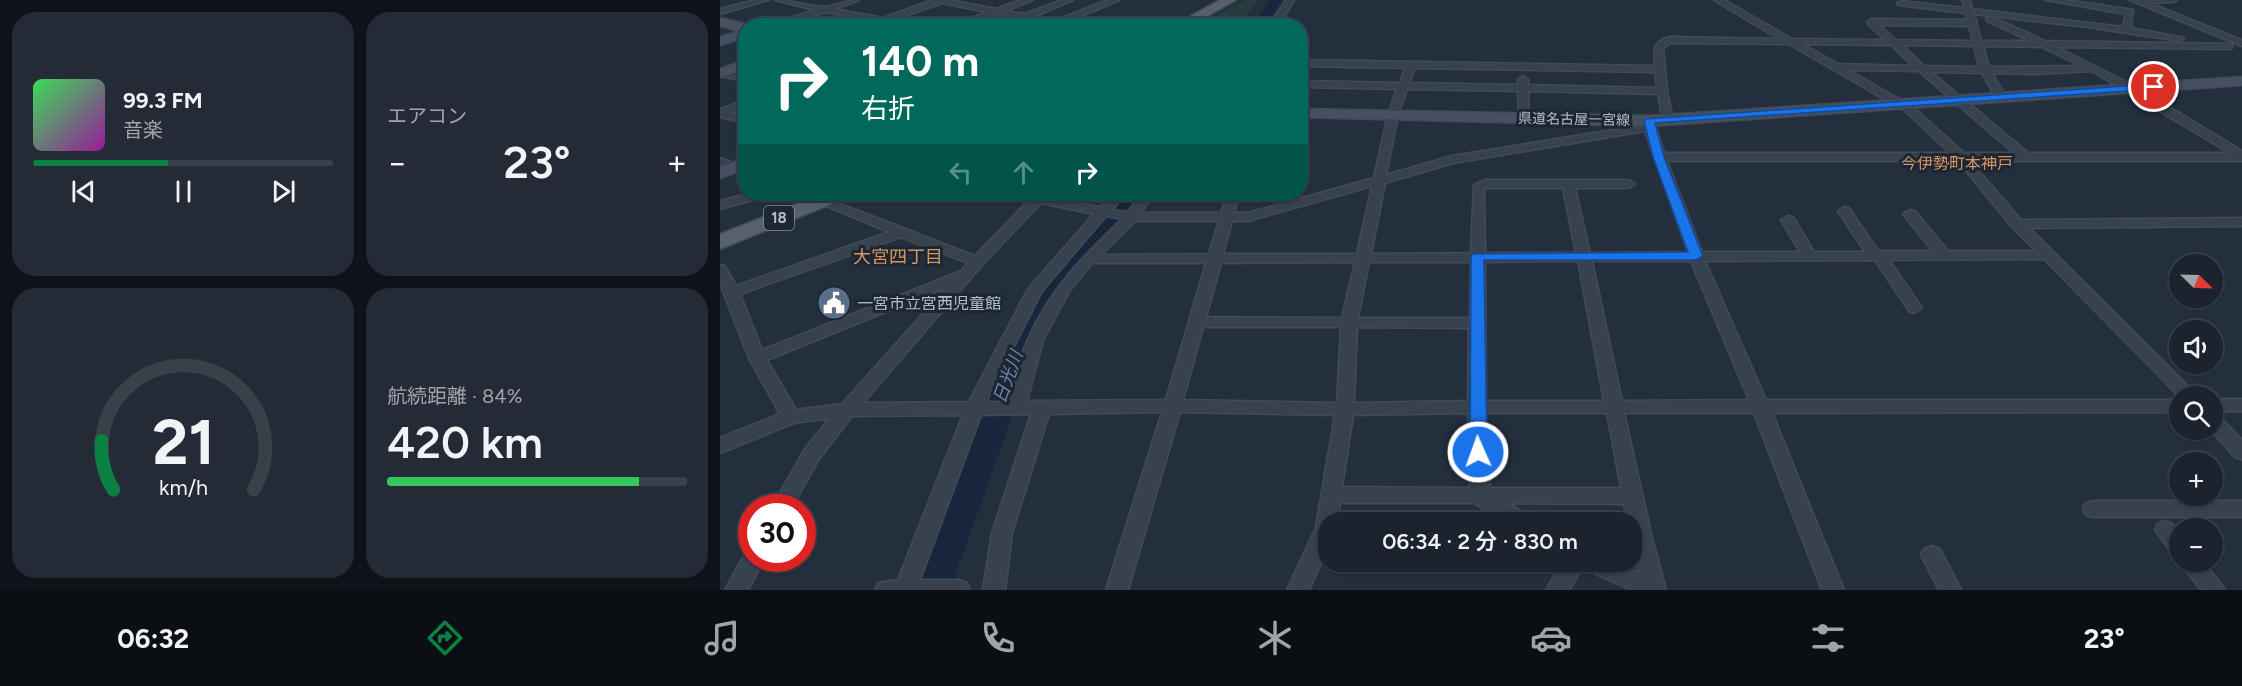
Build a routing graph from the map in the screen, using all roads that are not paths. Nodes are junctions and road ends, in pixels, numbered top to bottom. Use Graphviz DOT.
graph roads {
  1 [pos="764,0"];
  2 [pos="779,0"];
  3 [pos="855,0"];
  4 [pos="940,0"];
  5 [pos="984,0"];
  6 [pos="1028,0"];
  7 [pos="1069,0"];
  8 [pos="1114,0"];
  9 [pos="1230,0"];
  10 [pos="1237,0"];
  11 [pos="1290,0"];
  12 [pos="1718,0"];
  13 [pos="1966,0"];
  14 [pos="2050,0"];
  15 [pos="2092,0"];
  16 [pos="2173,0"];
  17 [pos="1900,1"];
  18 [pos="2136,1"];
  19 [pos="1920,2"];
  20 [pos="2108,3"];
  21 [pos="966,6"];
  22 [pos="825,9"];
  23 [pos="720,12"];
  24 [pos="995,12"];
  25 [pos="1972,12"];
  26 [pos="1025,17"];
  27 [pos="796,18"];
  28 [pos="872,18"];
  29 [pos="889,18"];
  30 [pos="978,18"];
  31 [pos="1029,18"];
  32 [pos="1070,18"];
  33 [pos="1195,18"];
  34 [pos="1202,18"];
  35 [pos="1278,18"];
  36 [pos="1906,23"];
  37 [pos="1926,23"];
  38 [pos="1971,23"];
  39 [pos="720,24"];
  40 [pos="738,29"];
  41 [pos="2127,29"];
  42 [pos="738,34"];
  43 [pos="720,41"];
  44 [pos="1790,42"];
  45 [pos="1893,43"];
  46 [pos="2242,43"];
  47 [pos="1978,44"];
  48 [pos="2045,44"];
  49 [pos="2229,46"];
  50 [pos="2242,48"];
  51 [pos="1938,51"];
  52 [pos="1308,63"];
  53 [pos="1411,65"];
  54 [pos="738,67"];
  55 [pos="1521,67"];
  56 [pos="1836,67"];
  57 [pos="1922,68"];
  58 [pos="2094,68"];
  59 [pos="1660,69"];
  60 [pos="1958,70"];
  61 [pos="1985,70"];
  62 [pos="720,73"];
  63 [pos="738,76"];
  64 [pos="720,79"];
  65 [pos="2242,81"];
  66 [pos="738,82"];
  67 [pos="1308,84"];
  68 [pos="1403,85"];
  69 [pos="1524,89"];
  70 [pos="2132,89"];
  71 [pos="1662,91"];
  72 [pos="1998,97"];
  73 [pos="1956,100"];
  74 [pos="1899,105"];
  75 [pos="738,106"];
  76 [pos="720,113"];
  77 [pos="1308,113"];
  78 [pos="1394,115"];
  79 [pos="738,118"];
  80 [pos="1524,118"];
  81 [pos="1668,120"];
  82 [pos="1649,124"];
  83 [pos="1659,157"];
  84 [pos="1961,157"];
  85 [pos="2025,157"];
  86 [pos="2242,157"];
  87 [pos="1380,181"];
  88 [pos="1568,183"];
  89 [pos="1629,184"];
  90 [pos="738,200"];
  91 [pos="807,201"];
  92 [pos="809,201"];
  93 [pos="831,201"];
  94 [pos="1029,201"];
  95 [pos="1058,201"];
  96 [pos="1115,201"];
  97 [pos="1142,201"];
  98 [pos="1231,201"];
  99 [pos="1307,201"];
  100 [pos="1308,201"];
  101 [pos="720,205"];
  102 [pos="1844,211"];
  103 [pos="1107,213"];
  104 [pos="1910,214"];
  105 [pos="1131,217"];
  106 [pos="1227,218"];
  107 [pos="1788,220"];
  108 [pos="2242,222"];
  109 [pos="2017,224"];
  110 [pos="900,233"];
  111 [pos="720,235"];
  112 [pos="720,242"];
  113 [pos="1943,254"];
  114 [pos="1809,255"];
  115 [pos="1877,255"];
  116 [pos="2049,255"];
  117 [pos="1215,256"];
  118 [pos="1585,256"];
  119 [pos="1696,256"];
  120 [pos="1362,257"];
  121 [pos="1477,257"];
  122 [pos="1088,259"];
  123 [pos="971,268"];
  124 [pos="720,269"];
  125 [pos="732,292"];
  126 [pos="1914,308"];
  127 [pos="1198,322"];
  128 [pos="1349,323"];
  129 [pos="1477,323"];
  130 [pos="757,358"];
  131 [pos="2179,386"];
  132 [pos="2223,405"];
  133 [pos="2242,405"];
  134 [pos="1173,406"];
  135 [pos="1760,406"];
  136 [pos="2169,406"];
  137 [pos="1477,407"];
  138 [pos="1614,407"];
  139 [pos="978,409"];
  140 [pos="1014,409"];
  141 [pos="1042,409"];
  142 [pos="1345,409"];
  143 [pos="847,410"];
  144 [pos="791,417"];
  145 [pos="2223,432"];
  146 [pos="720,446"];
  147 [pos="2242,452"];
  148 [pos="789,494"];
  149 [pos="1330,495"];
  150 [pos="1631,496"];
  151 [pos="1480,497"];
  152 [pos="2093,509"];
  153 [pos="2242,509"];
  154 [pos="1505,512"];
  155 [pos="2165,530"];
  156 [pos="2169,535"];
  157 [pos="1932,555"];
  158 [pos="746,572"];
  159 [pos="1568,572"];
  160 [pos="1614,572"];
  161 [pos="2199,572"];
  162 [pos="950,589"];
  163 [pos="736,590"];
  164 [pos="902,590"];
  165 [pos="959,590"];
  166 [pos="994,590"];
  167 [pos="1117,590"];
  168 [pos="1298,590"];
  169 [pos="1557,590"];
  170 [pos="1654,590"];
  171 [pos="1833,590"];
  172 [pos="1950,590"];
  173 [pos="2214,590"];
  1 -- 23 [label="street"];
  2 -- 22 [label="street"];
  3 -- 22 [label="street"];
  4 -- 21 [label="street"];
  4 -- 29 [label="street"];
  5 -- 21 [label="street"];
  6 -- 24 [label="street"];
  7 -- 26 [label="street"];
  8 -- 32 [label="street"];
  9 -- 33 [label="main road"];
  10 -- 34 [label="main road"];
  11 -- 35 [label="street"];
  12 -- 44 [label="street"];
  13 -- 25 [label="street"];
  14 -- 41 [label="street"];
  15 -- 20 [label="street"];
  16 -- 18 [label="street"];
  17 -- 19 [label="street"];
  17 -- 37 [label="street"];
  18 -- 46 [label="street"];
  19 -- 25 [label="street"];
  21 -- 24 [label="street"];
  22 -- 27 [label="street"];
  22 -- 28 [label="street"];
  24 -- 26 [label="street"];
  24 -- 30 [label="street"];
  25 -- 38 [label="street"];
  25 -- 41 [label="street"];
  25 -- 48 [label="street"];
  26 -- 31 [label="street"];
  36 -- 37 [label="street"];
  36 -- 45 [label="street"];
  36 -- 51 [label="street"];
  37 -- 38 [label="street"];
  38 -- 47 [label="street"];
  39 -- 40 [label="main road"];
  41 -- 49 [label="street"];
  42 -- 43 [label="main road"];
  44 -- 45 [label="street"];
  44 -- 56 [label="street"];
  44 -- 59 [label="street"];
  45 -- 51 [label="street"];
  45 -- 57 [label="street"];
  47 -- 48 [label="street"];
  47 -- 51 [label="street"];
  47 -- 61 [label="street"];
  48 -- 49 [label="street"];
  48 -- 58 [label="street"];
  49 -- 50 [label="street"];
  51 -- 60 [label="street"];
  52 -- 53 [label="street"];
  53 -- 55 [label="street"];
  53 -- 68 [label="street"];
  54 -- 62 [label="main road"];
  55 -- 59 [label="street"];
  55 -- 69 [label="street"];
  56 -- 57 [label="street"];
  56 -- 74 [label="street"];
  57 -- 60 [label="street"];
  57 -- 73 [label="street"];
  58 -- 61 [label="street"];
  58 -- 70 [label="street"];
  59 -- 71 [label="street"];
  60 -- 61 [label="street"];
  61 -- 72 [label="street"];
  62 -- 63 [label="street"];
  64 -- 66 [label="street"];
  65 -- 70 [label="main road, 県道名古屋一宮線"];
  67 -- 68 [label="street"];
  68 -- 69 [label="street"];
  68 -- 78 [label="street"];
  69 -- 71 [label="street"];
  69 -- 80 [label="street"];
  70 -- 72 [label="main road, 県道名古屋一宮線"];
  70 -- 86 [label="street"];
  71 -- 81 [label="street"];
  72 -- 73 [label="main road, 県道名古屋一宮線"];
  73 -- 74 [label="main road, 県道名古屋一宮線"];
  73 -- 85 [label="street"];
  74 -- 81 [label="main road, 県道名古屋一宮線"];
  74 -- 84 [label="street"];
  75 -- 76 [label="street"];
  76 -- 79 [label="street"];
  77 -- 78 [label="main road, 県道名古屋一宮線"];
  78 -- 80 [label="main road, 県道名古屋一宮線"];
  78 -- 87 [label="street"];
  80 -- 82 [label="main road, 県道名古屋一宮線"];
  81 -- 82 [label="main road, 県道名古屋一宮線"];
  82 -- 83 [label="street"];
  82 -- 87 [label="street"];
  83 -- 84 [label="street"];
  83 -- 119 [label="street"];
  84 -- 85 [label="street"];
  84 -- 109 [label="street"];
  85 -- 86 [label="street"];
  87 -- 100 [label="street"];
  87 -- 120 [label="street"];
  88 -- 89 [label="street"];
  88 -- 118 [label="street"];
  88 -- 121 [label="street"];
  90 -- 101 [label="street"];
  91 -- 111 [label="main road, 18"];
  92 -- 112 [label="main road, 18"];
  93 -- 110 [label="street"];
  94 -- 123 [label="street"];
  95 -- 103 [label="street"];
  96 -- 103 [label="street"];
  97 -- 105 [label="street"];
  98 -- 106 [label="street"];
  99 -- 106 [label="street"];
  102 -- 115 [label="street"];
  103 -- 105 [label="street"];
  103 -- 139 [label="street"];
  104 -- 113 [label="street"];
  105 -- 106 [label="street"];
  105 -- 122 [label="street"];
  106 -- 117 [label="street"];
  107 -- 114 [label="street"];
  108 -- 109 [label="street"];
  109 -- 116 [label="street"];
  110 -- 123 [label="street"];
  110 -- 125 [label="street"];
  113 -- 115 [label="street"];
  113 -- 116 [label="street"];
  114 -- 115 [label="street"];
  114 -- 119 [label="street"];
  115 -- 126 [label="street"];
  116 -- 131 [label="street"];
  117 -- 120 [label="street"];
  117 -- 122 [label="street"];
  117 -- 127 [label="street"];
  118 -- 119 [label="street"];
  118 -- 121 [label="street"];
  118 -- 138 [label="street"];
  119 -- 135 [label="street"];
  120 -- 121 [label="street"];
  120 -- 128 [label="street"];
  121 -- 129 [label="street"];
  122 -- 140 [label="street"];
  123 -- 130 [label="street"];
  123 -- 143 [label="street"];
  124 -- 125 [label="street"];
  125 -- 130 [label="street"];
  127 -- 128 [label="street"];
  127 -- 134 [label="street"];
  128 -- 129 [label="street"];
  128 -- 142 [label="street"];
  129 -- 137 [label="street"];
  130 -- 144 [label="street"];
  132 -- 133 [label="street"];
  134 -- 141 [label="street"];
  134 -- 142 [label="street"];
  134 -- 167 [label="street"];
  135 -- 136 [label="street"];
  135 -- 138 [label="street"];
  135 -- 171 [label="street"];
  137 -- 138 [label="street"];
  137 -- 142 [label="street"];
  137 -- 151 [label="street"];
  138 -- 150 [label="street"];
  139 -- 140 [label="street"];
  139 -- 143 [label="street"];
  139 -- 164 [label="street"];
  140 -- 141 [label="street"];
  141 -- 166 [label="street"];
  142 -- 149 [label="street"];
  143 -- 144 [label="street"];
  143 -- 148 [label="street"];
  144 -- 146 [label="street"];
  145 -- 147 [label="street"];
  149 -- 151 [label="street"];
  149 -- 168 [label="street"];
  150 -- 151 [label="street"];
  150 -- 170 [label="street"];
  151 -- 154 [label="street"];
  152 -- 153 [label="street"];
  155 -- 156 [label="street"];
  157 -- 172 [label="street"];
  158 -- 163 [label="street"];
  159 -- 169 [label="street"];
  160 -- 170 [label="street"];
  161 -- 173 [label="street"];
  162 -- 164 [label="street"];
  162 -- 165 [label="street"];
}
